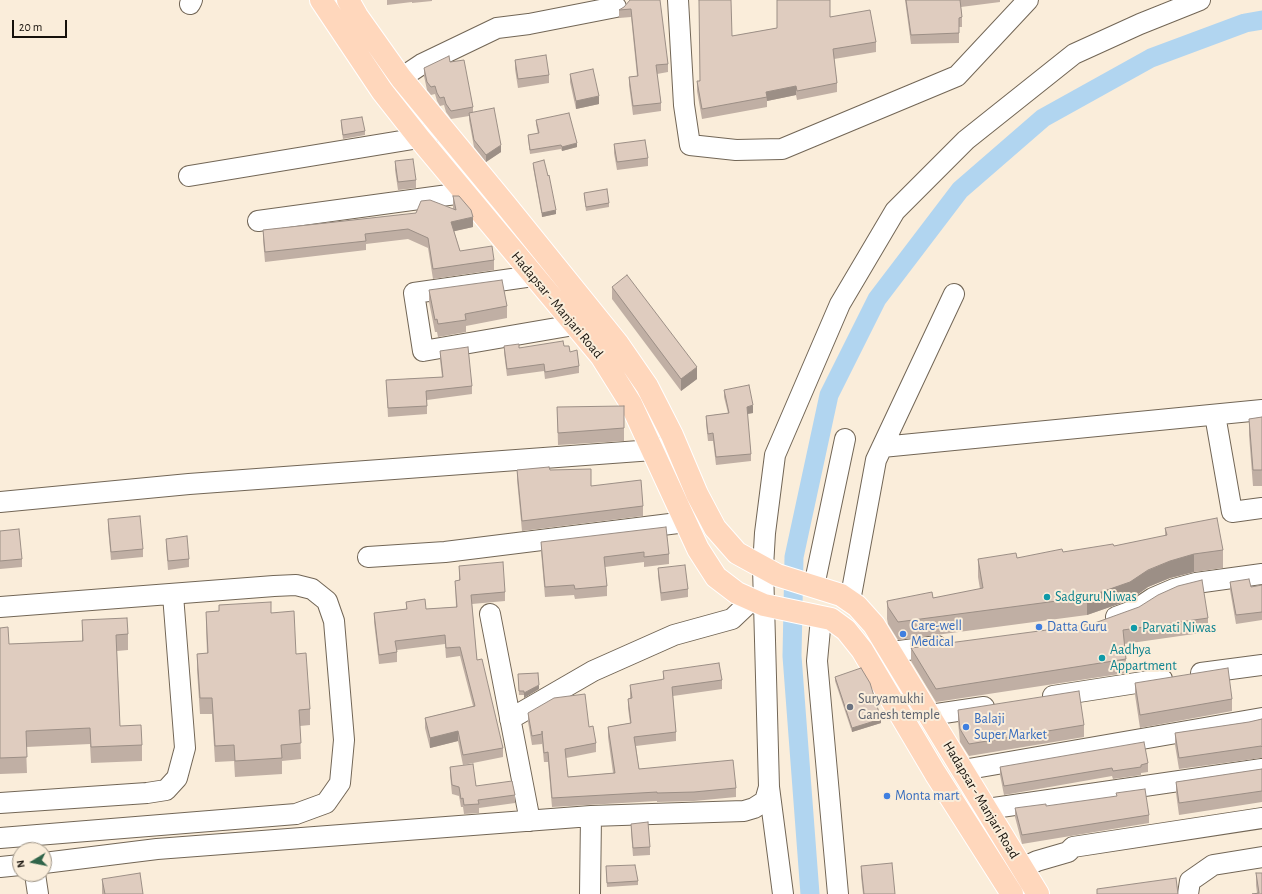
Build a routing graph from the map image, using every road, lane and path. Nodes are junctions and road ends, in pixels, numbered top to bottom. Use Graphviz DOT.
graph roads {
  1 [pos="321,0"];
  2 [pos="348,0"];
  3 [pos="678,0"];
  4 [pos="1028,0"];
  5 [pos="1200,0"];
  6 [pos="616,7"];
  7 [pos="401,78"];
  8 [pos="442,127"];
  9 [pos="419,138"];
  10 [pos="189,176"];
  11 [pos="490,185"];
  12 [pos="464,193"];
  13 [pos="258,221"];
  14 [pos="533,276"];
  15 [pos="954,294"];
  16 [pos="574,325"];
  17 [pos="1262,410"];
  18 [pos="1215,415"];
  19 [pos="845,439"];
  20 [pos="675,444"];
  21 [pos="882,447"];
  22 [pos="653,450"];
  23 [pos="0,502"];
  24 [pos="1262,508"];
  25 [pos="686,522"];
  26 [pos="368,557"];
  27 [pos="770,571"];
  28 [pos="1262,574"];
  29 [pos="814,586"];
  30 [pos="173,594"];
  31 [pos="850,601"];
  32 [pos="764,605"];
  33 [pos="0,607"];
  34 [pos="490,614"];
  35 [pos="814,616"];
  36 [pos="1097,623"];
  37 [pos="956,644"];
  38 [pos="892,652"];
  39 [pos="1262,665"];
  40 [pos="1032,700"];
  41 [pos="1001,704"];
  42 [pos="930,715"];
  43 [pos="1262,718"];
  44 [pos="510,719"];
  45 [pos="1262,769"];
  46 [pos="963,770"];
  47 [pos="768,787"];
  48 [pos="0,803"];
  49 [pos="987,809"];
  50 [pos="591,816"];
  51 [pos="1262,818"];
  52 [pos="530,821"];
  53 [pos="0,838"];
  54 [pos="25,842"];
  55 [pos="40,842"];
  56 [pos="1262,857"];
  57 [pos="52,862"];
  58 [pos="1018,862"];
  59 [pos="12,866"];
  60 [pos="0,867"];
  61 [pos="1001,878"];
  62 [pos="36,882"];
  63 [pos="38,894"];
  64 [pos="590,894"];
  65 [pos="783,894"];
  66 [pos="838,894"];
  67 [pos="1038,894"];
  68 [pos="1188,894"];
  1 -- 9 [label="main road, Hadapsar - Manjari Road"];
  2 -- 7 [label="main road, Hadapsar - Manjari Road"];
  3 -- 4 [label="street"];
  5 -- 27 [label="street"];
  6 -- 7 [label="street"];
  7 -- 8 [label="main road, Hadapsar - Manjari Road"];
  8 -- 9 [label="street"];
  8 -- 11 [label="main road, Hadapsar - Manjari Road"];
  9 -- 10 [label="street"];
  9 -- 12 [label="main road, Hadapsar - Manjari Road"];
  11 -- 12 [label="street"];
  11 -- 20 [label="main road, Hadapsar - Manjari Road"];
  12 -- 13 [label="street"];
  12 -- 14 [label="main road, Hadapsar - Manjari Road"];
  14 -- 16 [label="main road, Hadapsar - Manjari Road"];
  14 -- 16 [label="street"];
  15 -- 21 [label="street"];
  16 -- 22 [label="main road, Hadapsar - Manjari Road"];
  17 -- 18 [label="street"];
  18 -- 21 [label="street"];
  18 -- 24 [label="street"];
  19 -- 29 [label="street"];
  20 -- 22 [label="street"];
  20 -- 27 [label="main road, Hadapsar - Manjari Road"];
  21 -- 31 [label="street"];
  22 -- 23 [label="street"];
  22 -- 25 [label="main road, Hadapsar - Manjari Road"];
  25 -- 26 [label="street"];
  25 -- 32 [label="main road, Hadapsar - Manjari Road"];
  27 -- 29 [label="main road, Hadapsar - Manjari Road"];
  27 -- 32 [label="street"];
  28 -- 36 [label="street"];
  29 -- 31 [label="main road, Hadapsar - Manjari Road"];
  30 -- 33 [label="street"];
  30 -- 48 [label="street"];
  30 -- 55 [label="street"];
  31 -- 38 [label="main road, Hadapsar - Manjari Road"];
  32 -- 35 [label="main road, Hadapsar - Manjari Road"];
  32 -- 44 [label="street"];
  32 -- 47 [label="street"];
  34 -- 44 [label="street"];
  35 -- 61 [label="main road, Hadapsar - Manjari Road"];
  35 -- 66 [label="street"];
  37 -- 38 [label="street"];
  38 -- 42 [label="main road, Hadapsar - Manjari Road"];
  39 -- 40 [label="street"];
  41 -- 42 [label="street"];
  42 -- 46 [label="main road, Hadapsar - Manjari Road"];
  43 -- 46 [label="street"];
  44 -- 52 [label="street"];
  45 -- 49 [label="street"];
  46 -- 49 [label="main road, Hadapsar - Manjari Road"];
  47 -- 50 [label="street"];
  47 -- 65 [label="street"];
  49 -- 58 [label="main road, Hadapsar - Manjari Road"];
  50 -- 52 [label="street"];
  50 -- 64 [label="street"];
  51 -- 58 [label="street"];
  52 -- 57 [label="street"];
  53 -- 54 [label="street"];
  56 -- 68 [label="street"];
  58 -- 61 [label="street"];
  58 -- 67 [label="main road, Hadapsar - Manjari Road"];
  59 -- 60 [label="street"];
  62 -- 63 [label="street"];
}
